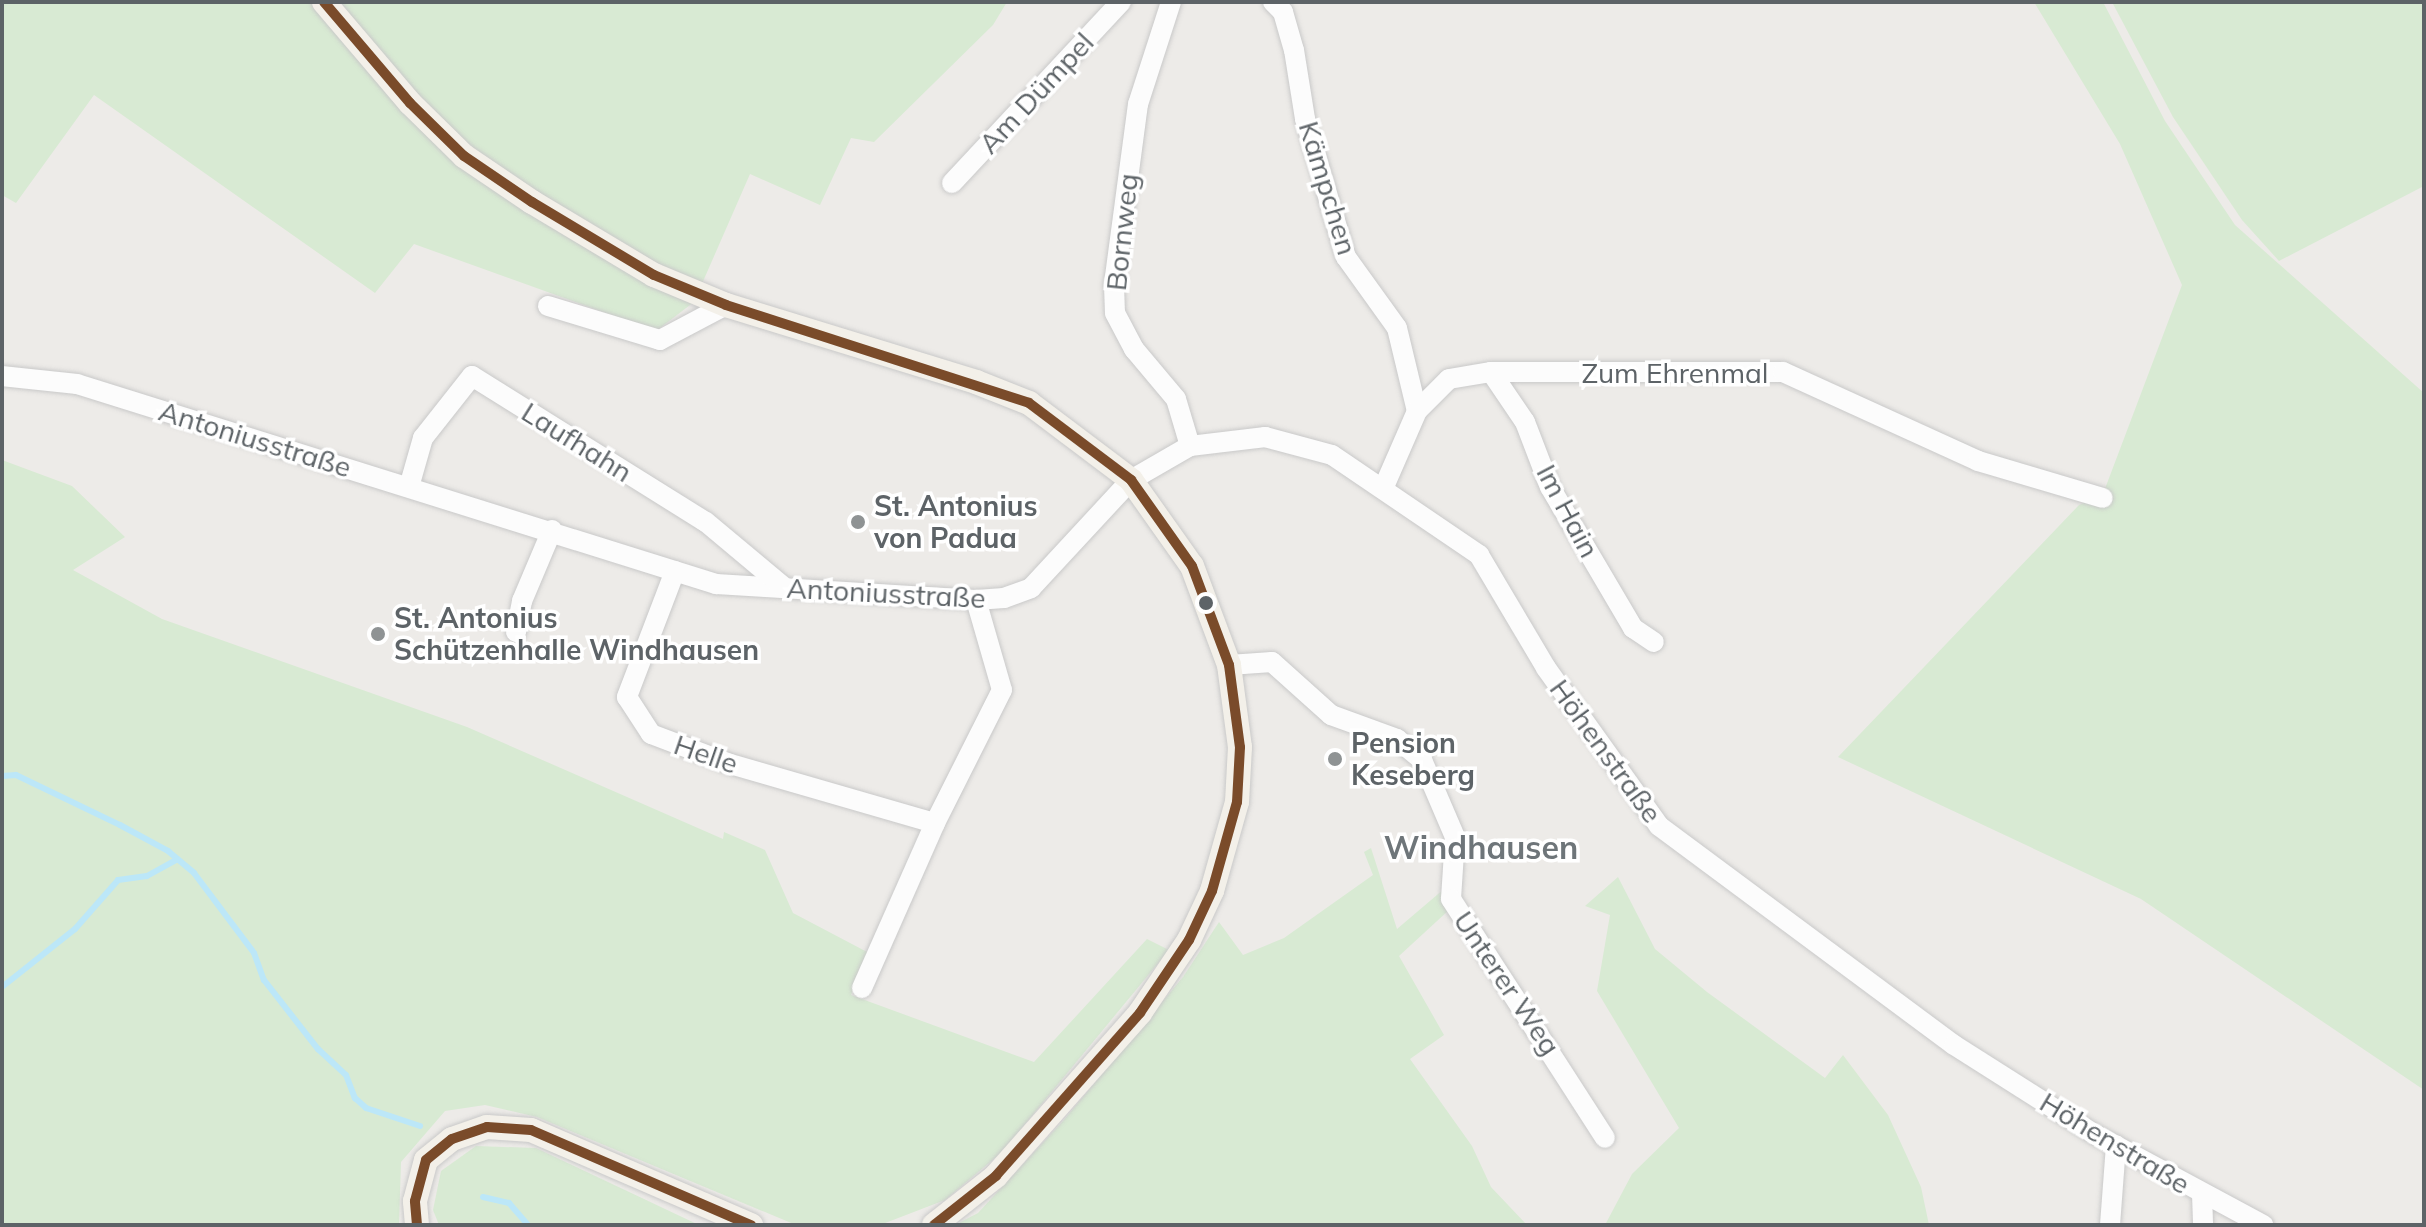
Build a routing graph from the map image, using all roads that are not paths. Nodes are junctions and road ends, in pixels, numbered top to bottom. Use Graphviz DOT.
graph roads {
  1 [pos="324,2"];
  2 [pos="1121,2"];
  3 [pos="1171,2"];
  4 [pos="1273,2"];
  5 [pos="952,183"];
  6 [pos="726,305"];
  7 [pos="548,306"];
  8 [pos="1491,372"];
  9 [pos="2,376"];
  10 [pos="1417,411"];
  11 [pos="1190,446"];
  12 [pos="1131,480"];
  13 [pos="409,487"];
  14 [pos="1383,489"];
  15 [pos="2103,498"];
  16 [pos="552,530"];
  17 [pos="675,571"];
  18 [pos="785,588"];
  19 [pos="976,600"];
  20 [pos="516,632"];
  21 [pos="1654,642"];
  22 [pos="1229,665"];
  23 [pos="935,823"];
  24 [pos="862,988"];
  25 [pos="1605,1138"];
  26 [pos="2116,1145"];
  27 [pos="2202,1194"];
  28 [pos="417,1225"];
  29 [pos="751,1225"];
  30 [pos="934,1225"];
  31 [pos="2110,1225"];
  32 [pos="2203,1225"];
  33 [pos="2263,1225"];
  1 -- 6 [label="main road"];
  2 -- 5 [label="street, Am Dümpel"];
  3 -- 11 [label="street, Bornweg"];
  4 -- 10 [label="street, Kämpchen"];
  6 -- 7 [label="street"];
  6 -- 12 [label="main road"];
  8 -- 10 [label="street, Zum Ehrenmal"];
  8 -- 15 [label="street, Zum Ehrenmal"];
  8 -- 21 [label="street, Im Hain"];
  9 -- 13 [label="street, Antoniusstraße"];
  10 -- 14 [label="street, Zum Ehrenmal"];
  11 -- 12 [label="street, Höhenstraße"];
  11 -- 14 [label="street, Höhenstraße"];
  12 -- 19 [label="street, Antoniusstraße"];
  12 -- 22 [label="main road"];
  13 -- 16 [label="street, Antoniusstraße"];
  13 -- 18 [label="street, Laufhahn"];
  14 -- 26 [label="street, Höhenstraße"];
  16 -- 17 [label="street, Antoniusstraße"];
  16 -- 20 [label="street"];
  17 -- 18 [label="street, Antoniusstraße"];
  17 -- 23 [label="street, Helle"];
  18 -- 19 [label="street, Antoniusstraße"];
  19 -- 23 [label="street"];
  22 -- 25 [label="street, Unterer Weg"];
  22 -- 30 [label="main road"];
  23 -- 24 [label="street"];
  26 -- 27 [label="street, Höhenstraße"];
  26 -- 31 [label="street"];
  27 -- 32 [label="street"];
  27 -- 33 [label="street, Höhenstraße"];
  28 -- 29 [label="main road"];
}
